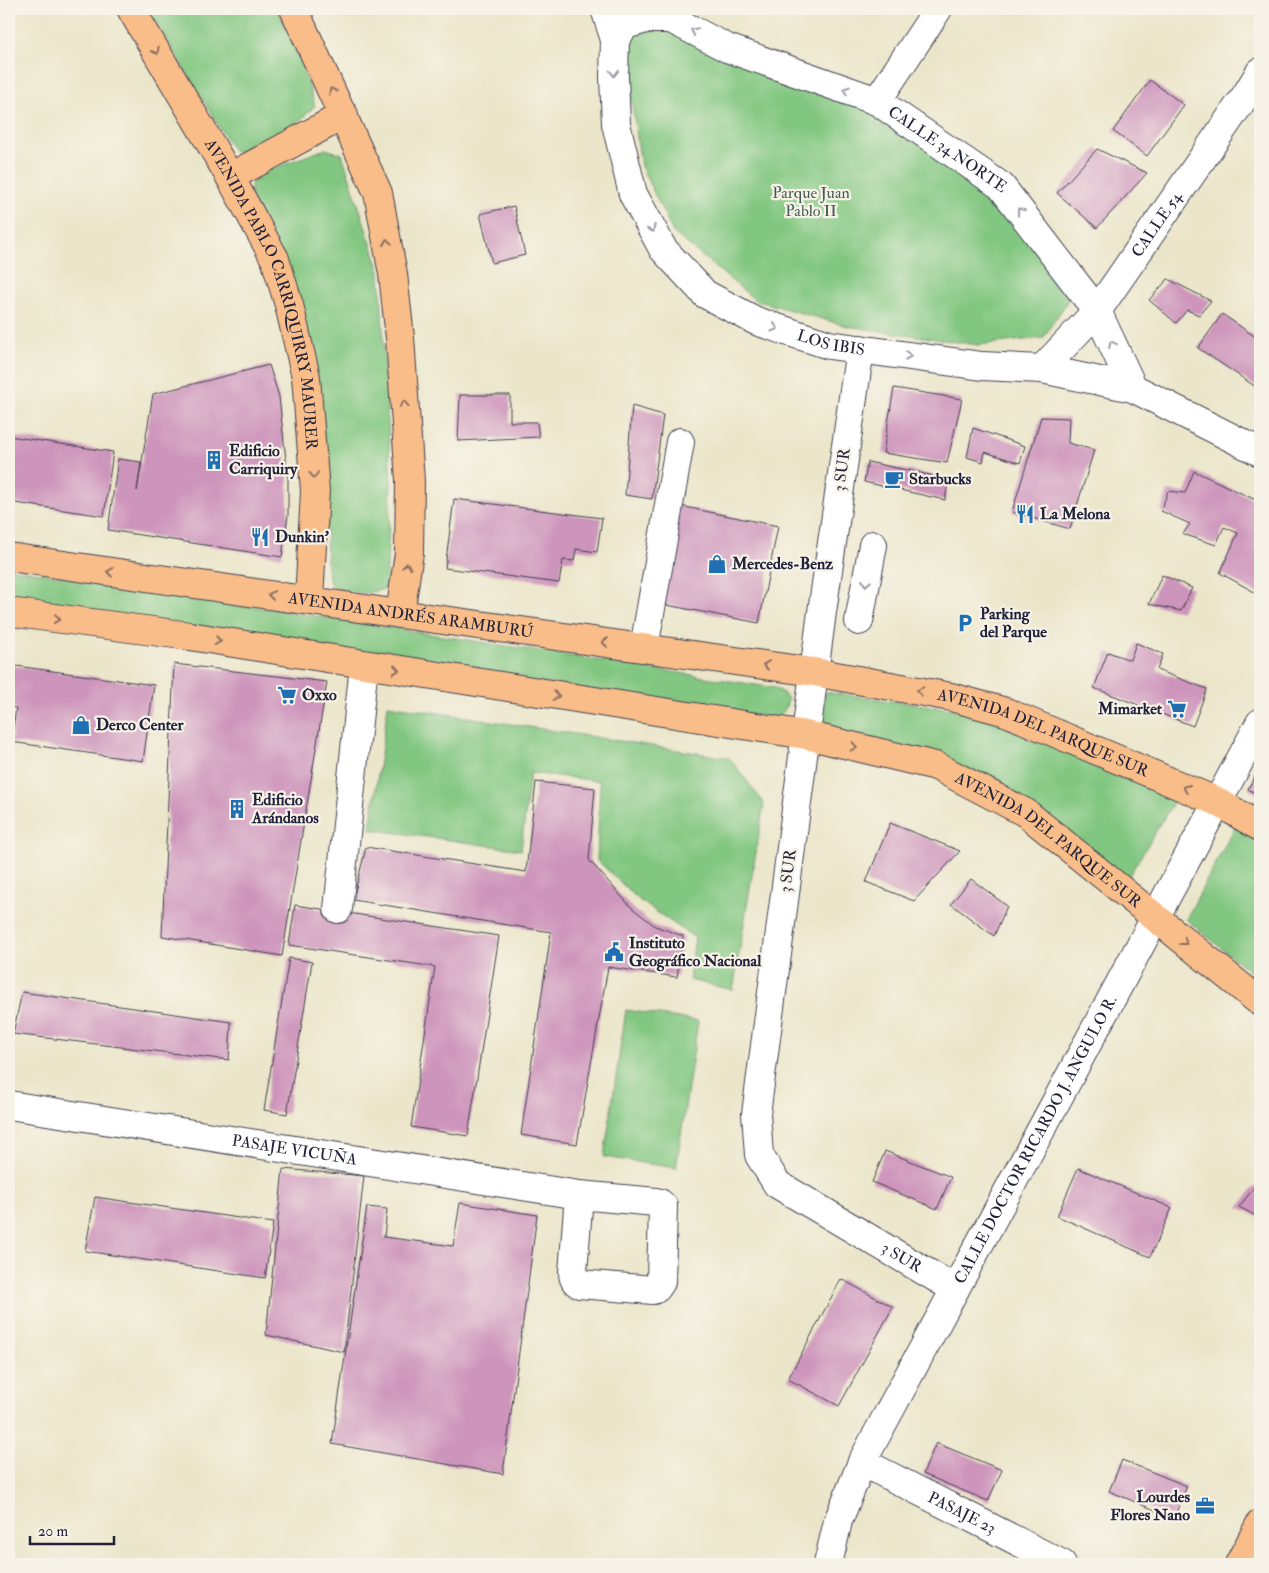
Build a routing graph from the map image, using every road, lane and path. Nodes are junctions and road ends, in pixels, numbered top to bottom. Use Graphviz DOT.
graph roads {
  1 [pos="131,9"];
  2 [pos="294,9"];
  3 [pos="605,9"];
  4 [pos="938,9"];
  5 [pos="664,14"];
  6 [pos="615,40"];
  7 [pos="1260,72"];
  8 [pos="877,101"];
  9 [pos="344,116"];
  10 [pos="230,177"];
  11 [pos="1097,311"];
  12 [pos="860,349"];
  13 [pos="1042,369"];
  14 [pos="1133,388"];
  15 [pos="680,442"];
  16 [pos="1260,452"];
  17 [pos="873,545"];
  18 [pos="9,557"];
  19 [pos="309,600"];
  20 [pos="9,612"];
  21 [pos="400,614"];
  22 [pos="859,621"];
  23 [pos="644,648"];
  24 [pos="364,665"];
  25 [pos="814,672"];
  26 [pos="1260,723"];
  27 [pos="806,735"];
  28 [pos="1218,802"];
  29 [pos="1260,828"];
  30 [pos="338,909"];
  31 [pos="1155,918"];
  32 [pos="1260,1002"];
  33 [pos="9,1105"];
  34 [pos="579,1195"];
  35 [pos="955,1289"];
  36 [pos="862,1462"];
  37 [pos="1260,1524"];
  38 [pos="828,1564"];
  39 [pos="1062,1564"];
  40 [pos="1239,1564"];
  1 -- 10 [label="main road, AVENIDA PABLO CARRIQUIRRY MAURER, one-way"];
  9 -- 2 [label="main road, one-way"];
  3 -- 6 [label="street, LOS IBIS"];
  4 -- 8 [label="street"];
  5 -- 6 [label="street, CALLE 34 NORTE"];
  8 -- 5 [label="street, CALLE 34 NORTE, one-way"];
  6 -- 12 [label="street, LOS IBIS, one-way"];
  7 -- 11 [label="street, CALLE 54"];
  11 -- 8 [label="street, CALLE 34 NORTE, one-way"];
  9 -- 10 [label="main road"];
  21 -- 9 [label="main road, one-way"];
  10 -- 19 [label="main road, AVENIDA PABLO CARRIQUIRRY MAURER, one-way"];
  11 -- 13 [label="street, CALLE 54"];
  14 -- 11 [label="street, CALLE 34 NORTE, one-way"];
  12 -- 13 [label="street, LOS IBIS, one-way"];
  12 -- 25 [label="street, 3 SUR"];
  13 -- 14 [label="street, LOS IBIS"];
  14 -- 16 [label="street, LOS IBIS"];
  15 -- 23 [label="street"];
  17 -- 22 [label="street, one-way"];
  19 -- 18 [label="main road, AVENIDA ANDRÉS ARAMBURÚ, one-way"];
  19 -- 21 [label="main road, AVENIDA ANDRÉS ARAMBURÚ"];
  20 -- 24 [label="main road, one-way"];
  23 -- 21 [label="main road, AVENIDA ANDRÉS ARAMBURÚ, one-way"];
  25 -- 23 [label="main road, AVENIDA ANDRÉS ARAMBURÚ, one-way"];
  24 -- 27 [label="main road, one-way"];
  24 -- 30 [label="street"];
  25 -- 27 [label="street, 3 SUR"];
  28 -- 25 [label="main road, AVENIDA DEL PARQUE SUR, one-way"];
  26 -- 28 [label="street, CALLE DOCTOR RICARDO J. ANGULO R."];
  27 -- 31 [label="main road, AVENIDA DEL PARQUE SUR, one-way"];
  27 -- 35 [label="street, 3 SUR"];
  28 -- 29 [label="main road, AVENIDA DEL PARQUE SUR"];
  28 -- 31 [label="street, CALLE DOCTOR RICARDO J. ANGULO R."];
  31 -- 32 [label="main road, AVENIDA DEL PARQUE SUR, one-way"];
  31 -- 35 [label="street, CALLE DOCTOR RICARDO J. ANGULO R."];
  33 -- 34 [label="street, PASAJE VICUÑA"];
  35 -- 36 [label="street, CALLE DOCTOR RICARDO J. ANGULO R."];
  36 -- 38 [label="street, CALLE DOCTOR RICARDO J. ANGULO R."];
  36 -- 39 [label="street, PASAJE 23"];
  37 -- 40 [label="main road"];
}
